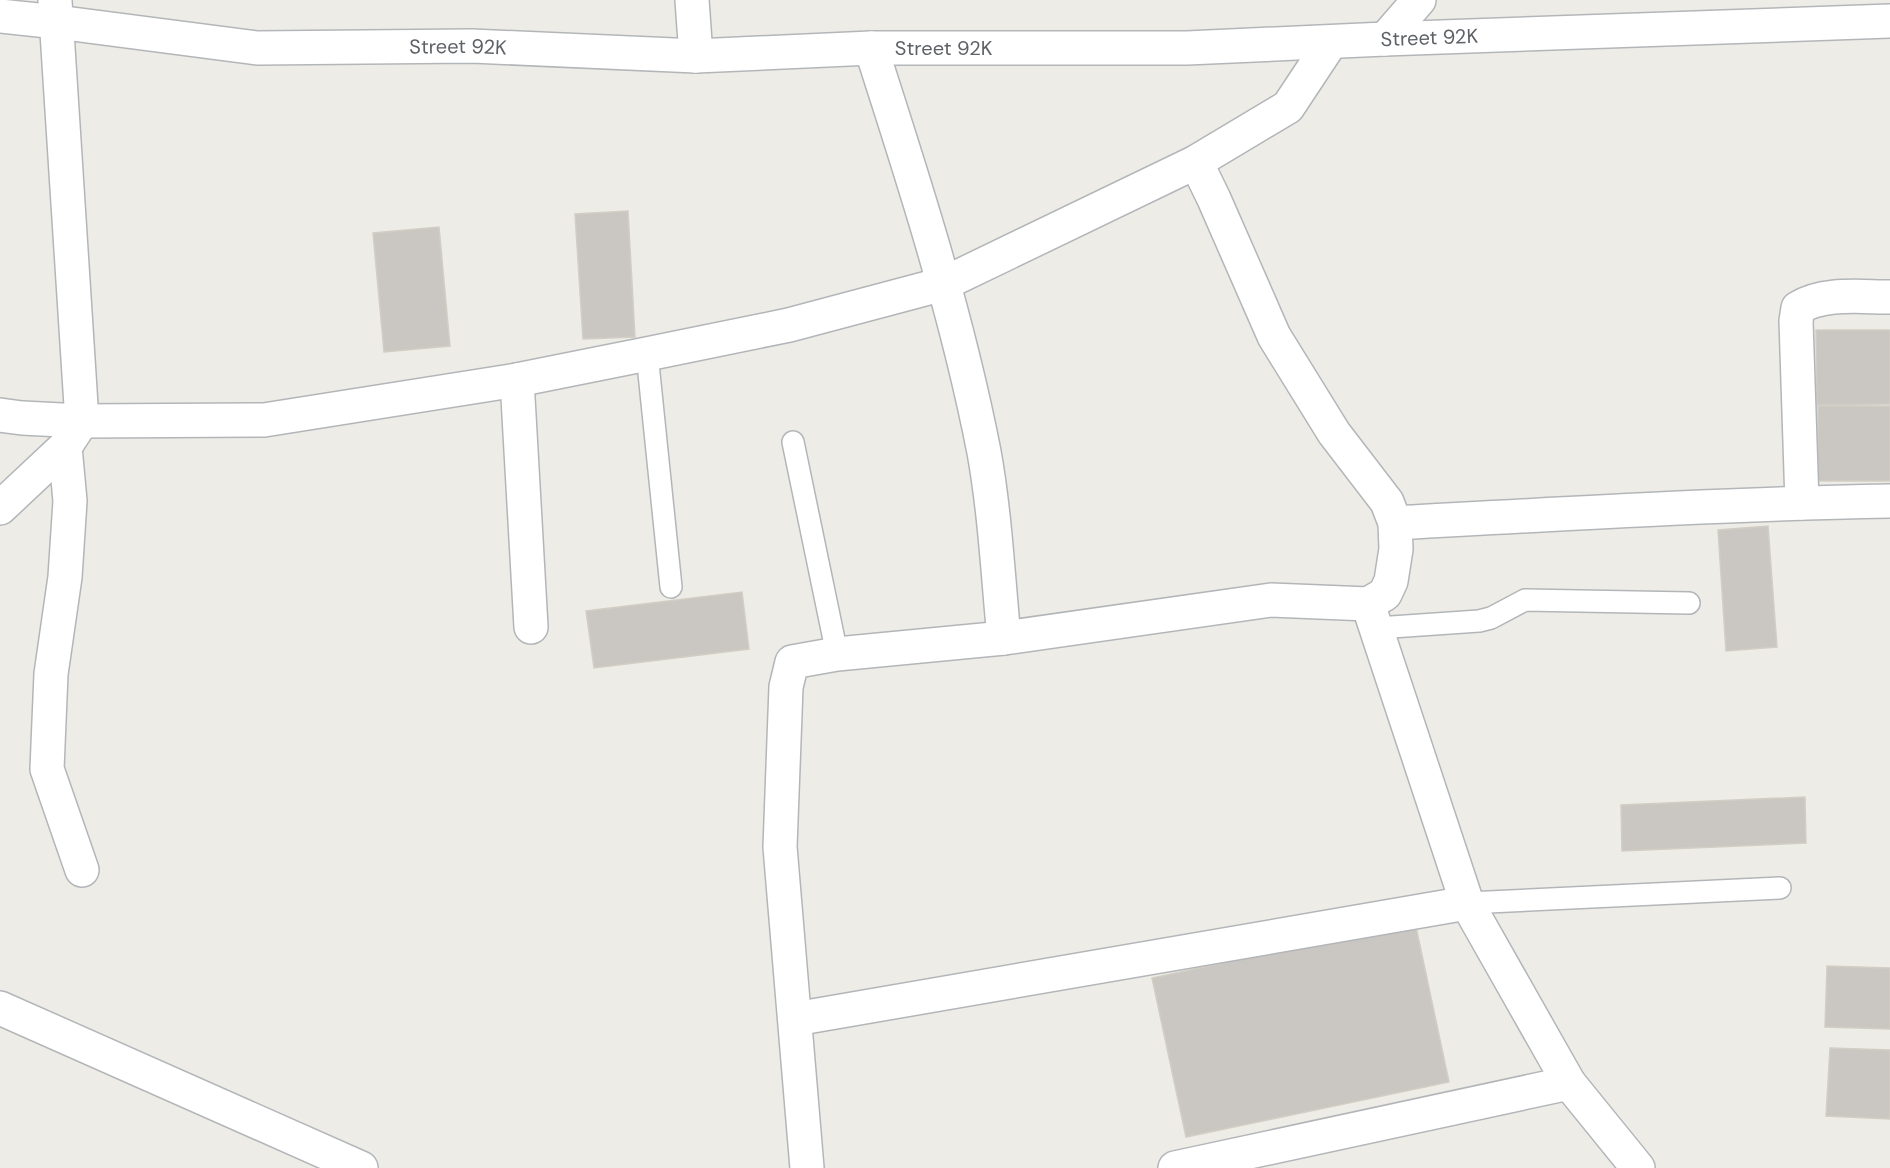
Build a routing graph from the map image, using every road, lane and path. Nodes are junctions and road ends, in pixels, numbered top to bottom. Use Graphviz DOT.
graph roads {
  1 [pos="692,0"];
  2 [pos="1419,0"];
  3 [pos="56,11"];
  4 [pos="0,16"];
  5 [pos="1890,21"];
  6 [pos="1385,39"];
  7 [pos="1331,42"];
  8 [pos="871,48"];
  9 [pos="696,56"];
  10 [pos="1196,162"];
  11 [pos="943,284"];
  12 [pos="1890,297"];
  13 [pos="647,354"];
  14 [pos="517,380"];
  15 [pos="0,415"];
  16 [pos="74,434"];
  17 [pos="794,442"];
  18 [pos="1890,501"];
  19 [pos="1802,503"];
  20 [pos="0,508"];
  21 [pos="1395,523"];
  22 [pos="671,587"];
  23 [pos="1689,603"];
  24 [pos="1373,616"];
  25 [pos="531,627"];
  26 [pos="1004,638"];
  27 [pos="837,654"];
  28 [pos="82,870"];
  29 [pos="1780,888"];
  30 [pos="1467,903"];
  31 [pos="0,1008"];
  32 [pos="795,1019"];
  33 [pos="1569,1083"];
  34 [pos="361,1168"];
  35 [pos="807,1168"];
  36 [pos="1176,1168"];
  37 [pos="1638,1168"];
  1 -- 9 [label="street"];
  2 -- 6 [label="street"];
  3 -- 4 [label="street, Street 92K"];
  3 -- 9 [label="street, Street 92K"];
  3 -- 16 [label="street"];
  5 -- 6 [label="street, Street 92K"];
  6 -- 7 [label="street, Street 92K"];
  7 -- 8 [label="street, Street 92K"];
  7 -- 10 [label="street"];
  8 -- 9 [label="street, Street 92K"];
  8 -- 11 [label="street"];
  10 -- 11 [label="street"];
  10 -- 21 [label="street"];
  11 -- 13 [label="street"];
  11 -- 26 [label="street"];
  12 -- 19 [label="street"];
  13 -- 14 [label="street"];
  13 -- 22 [label="lane"];
  14 -- 16 [label="street"];
  14 -- 25 [label="street"];
  15 -- 16 [label="street"];
  16 -- 20 [label="street"];
  16 -- 28 [label="street"];
  17 -- 27 [label="lane"];
  18 -- 19 [label="street"];
  19 -- 21 [label="street"];
  21 -- 24 [label="street"];
  23 -- 24 [label="lane"];
  24 -- 26 [label="street"];
  24 -- 30 [label="street"];
  26 -- 27 [label="street"];
  27 -- 32 [label="street"];
  29 -- 30 [label="lane"];
  30 -- 32 [label="street"];
  30 -- 33 [label="street"];
  31 -- 34 [label="street"];
  32 -- 35 [label="street"];
  33 -- 36 [label="street"];
  33 -- 37 [label="street"];
}
